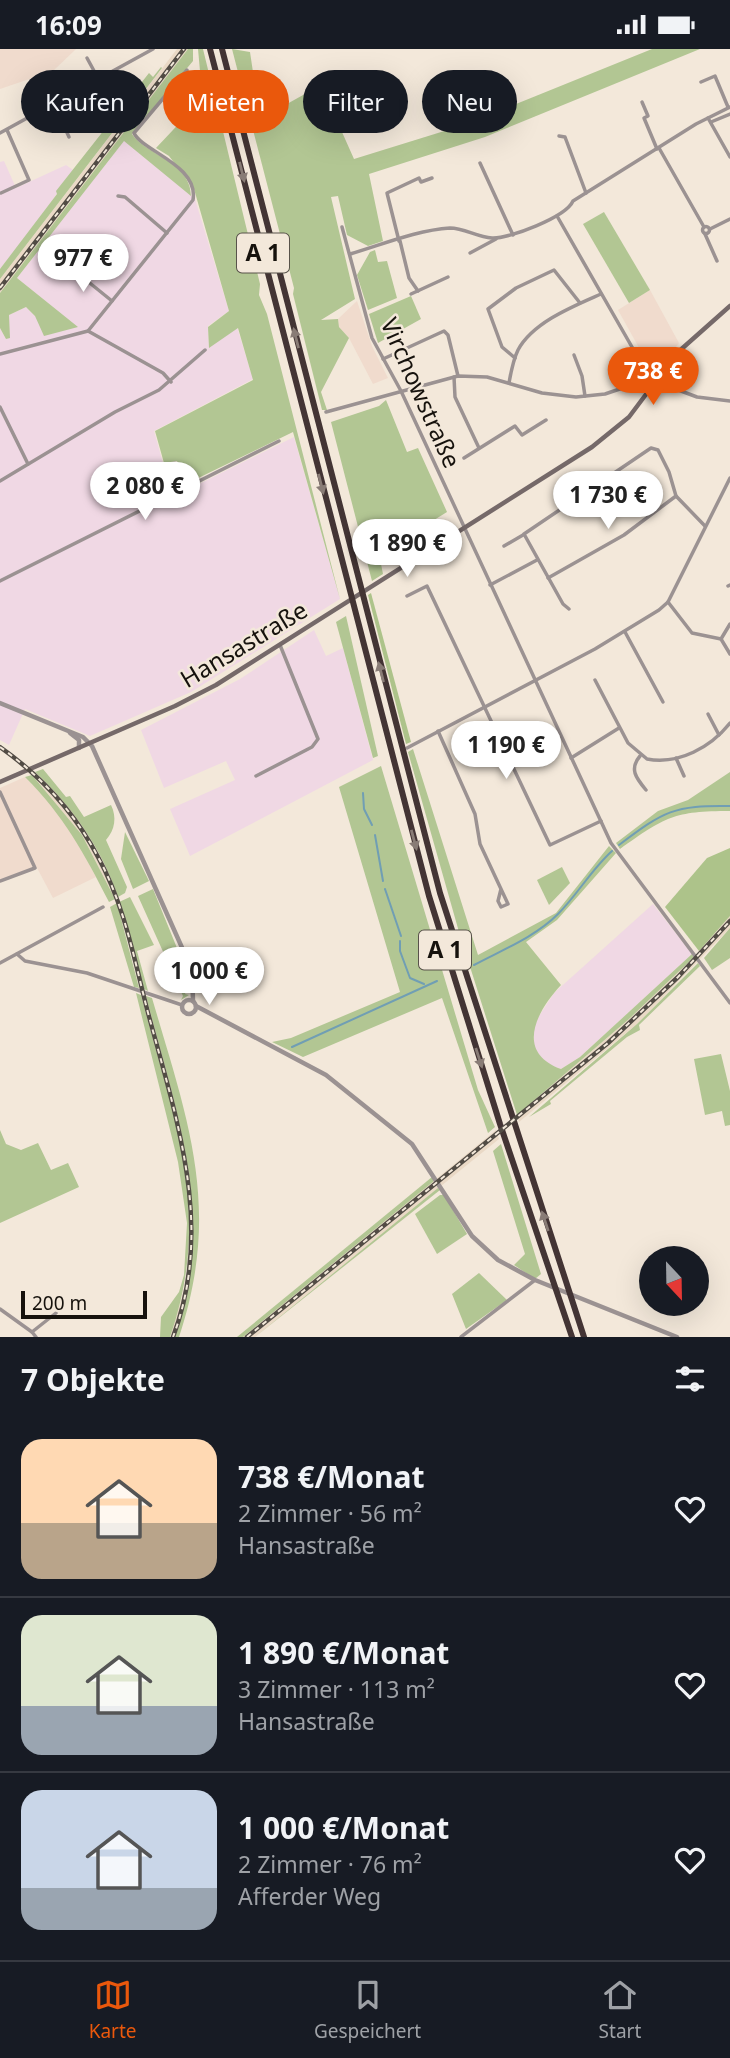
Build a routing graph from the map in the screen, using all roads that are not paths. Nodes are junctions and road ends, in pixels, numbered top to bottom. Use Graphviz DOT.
graph roads {
  1 [pos="153,49"];
  2 [pos="210,49"];
  3 [pos="222,49"];
  4 [pos="87,58"];
  5 [pos="92,70"];
  6 [pos="116,70"];
  7 [pos="701,82"];
  8 [pos="163,99"];
  9 [pos="642,102"];
  10 [pos="729,107"];
  11 [pos="730,114"];
  12 [pos="710,120"];
  13 [pos="21,122"];
  14 [pos="7,130"];
  15 [pos="0,133"];
  16 [pos="67,133"];
  17 [pos="559,136"];
  18 [pos="69,137"];
  19 [pos="658,149"];
  20 [pos="730,157"];
  21 [pos="480,163"];
  22 [pos="432,178"];
  23 [pos="1,193"];
  24 [pos="586,193"];
  25 [pos="118,196"];
  26 [pos="557,215"];
  27 [pos="730,219"];
  28 [pos="342,227"];
  29 [pos="704,227"];
  30 [pos="709,229"];
  31 [pos="167,233"];
  32 [pos="705,234"];
  33 [pos="513,235"];
  34 [pos="496,238"];
  35 [pos="400,241"];
  36 [pos="470,253"];
  37 [pos="350,254"];
  38 [pos="717,261"];
  39 [pos="64,266"];
  40 [pos="448,277"];
  41 [pos="418,291"];
  42 [pos="411,294"];
  43 [pos="601,294"];
  44 [pos="112,301"];
  45 [pos="580,303"];
  46 [pos="730,306"];
  47 [pos="88,331"];
  48 [pos="205,351"];
  49 [pos="0,354"];
  50 [pos="574,355"];
  51 [pos="515,358"];
  52 [pos="383,359"];
  53 [pos="643,364"];
  54 [pos="456,376"];
  55 [pos="655,381"];
  56 [pos="171,382"];
  57 [pos="509,383"];
  58 [pos="401,391"];
  59 [pos="585,396"];
  60 [pos="730,401"];
  61 [pos="0,407"];
  62 [pos="326,412"];
  63 [pos="545,420"];
  64 [pos="279,441"];
  65 [pos="479,449"];
  66 [pos="464,458"];
  67 [pos="28,464"];
  68 [pos="730,478"];
  69 [pos="0,481"];
  70 [pos="676,496"];
  71 [pos="705,526"];
  72 [pos="463,529"];
  73 [pos="524,534"];
  74 [pos="504,546"];
  75 [pos="537,560"];
  76 [pos="548,578"];
  77 [pos="0,581"];
  78 [pos="490,585"];
  79 [pos="407,596"];
  80 [pos="667,601"];
  81 [pos="569,609"];
  82 [pos="730,624"];
  83 [pos="625,632"];
  84 [pos="721,639"];
  85 [pos="280,645"];
  86 [pos="730,654"];
  87 [pos="596,680"];
  88 [pos="535,681"];
  89 [pos="663,702"];
  90 [pos="0,703"];
  91 [pos="485,707"];
  92 [pos="708,714"];
  93 [pos="730,723"];
  94 [pos="619,728"];
  95 [pos="64,729"];
  96 [pos="438,731"];
  97 [pos="719,735"];
  98 [pos="90,743"];
  99 [pos="79,748"];
  100 [pos="407,748"];
  101 [pos="640,756"];
  102 [pos="572,758"];
  103 [pos="676,758"];
  104 [pos="256,776"];
  105 [pos="684,776"];
  106 [pos="0,782"];
  107 [pos="646,790"];
  108 [pos="0,792"];
  109 [pos="601,821"];
  110 [pos="0,881"];
  111 [pos="501,889"];
  112 [pos="103,907"];
  113 [pos="17,954"];
  114 [pos="0,963"];
  115 [pos="194,985"];
  116 [pos="184,1003"];
  117 [pos="730,1003"];
  118 [pos="195,1004"];
  119 [pos="194,1013"];
  120 [pos="209,1013"];
  121 [pos="535,1280"];
  122 [pos="0,1310"];
  123 [pos="56,1313"];
  124 [pos="32,1332"];
  125 [pos="36,1337"];
  126 [pos="461,1337"];
  127 [pos="572,1337"];
  128 [pos="584,1337"];
  129 [pos="677,1337"];
  1 -- 6 [label="street"];
  2 -- 127 [label="highway, A 1, one-way"];
  128 -- 3 [label="highway, A 1, one-way"];
  4 -- 5 [label="street"];
  7 -- 10 [label="street"];
  8 -- 31 [label="street"];
  9 -- 19 [label="street"];
  10 -- 12 [label="street"];
  11 -- 12 [label="street"];
  12 -- 19 [label="street"];
  12 -- 20 [label="street"];
  13 -- 14 [label="street"];
  14 -- 15 [label="street"];
  14 -- 23 [label="street"];
  16 -- 18 [label="street"];
  17 -- 24 [label="street"];
  19 -- 24 [label="street"];
  19 -- 29 [label="street"];
  21 -- 33 [label="street"];
  22 -- 35 [label="street"];
  24 -- 26 [label="street"];
  25 -- 31 [label="street"];
  26 -- 33 [label="street"];
  26 -- 43 [label="street"];
  27 -- 30 [label="street"];
  28 -- 37 [label="street, Virchowstraße"];
  29 -- 30 [label="street"];
  29 -- 32 [label="street"];
  30 -- 32 [label="street"];
  31 -- 44 [label="street"];
  32 -- 38 [label="street"];
  33 -- 34 [label="street"];
  34 -- 35 [label="street"];
  34 -- 36 [label="street"];
  35 -- 37 [label="street"];
  35 -- 41 [label="street"];
  37 -- 52 [label="street, Virchowstraße"];
  39 -- 44 [label="street"];
  40 -- 41 [label="street"];
  41 -- 42 [label="street"];
  43 -- 45 [label="street"];
  43 -- 53 [label="street"];
  44 -- 47 [label="street"];
  45 -- 51 [label="street"];
  45 -- 51 [label="street"];
  46 -- 55 [label="main road, Hansastraße"];
  47 -- 49 [label="street"];
  47 -- 56 [label="street"];
  48 -- 56 [label="street"];
  50 -- 59 [label="street"];
  51 -- 57 [label="street"];
  52 -- 54 [label="street"];
  52 -- 58 [label="street, Virchowstraße"];
  54 -- 57 [label="street"];
  54 -- 58 [label="street"];
  54 -- 65 [label="street"];
  55 -- 59 [label="street"];
  55 -- 60 [label="street"];
  55 -- 72 [label="main road, Hansastraße"];
  56 -- 67 [label="street"];
  57 -- 59 [label="street"];
  58 -- 62 [label="street"];
  58 -- 72 [label="street, Virchowstraße"];
  61 -- 67 [label="street"];
  63 -- 65 [label="street"];
  64 -- 77 [label="street"];
  65 -- 66 [label="street"];
  67 -- 69 [label="street"];
  68 -- 71 [label="street"];
  70 -- 71 [label="street"];
  70 -- 73 [label="street"];
  70 -- 76 [label="street"];
  71 -- 80 [label="street"];
  72 -- 78 [label="street, Virchowstraße"];
  72 -- 85 [label="main road, Hansastraße"];
  73 -- 74 [label="street"];
  73 -- 75 [label="street"];
  75 -- 76 [label="street"];
  75 -- 78 [label="street"];
  76 -- 81 [label="street"];
  78 -- 88 [label="street, Virchowstraße"];
  79 -- 91 [label="street"];
  80 -- 83 [label="street"];
  80 -- 84 [label="street"];
  82 -- 84 [label="street"];
  83 -- 88 [label="street"];
  83 -- 89 [label="street"];
  84 -- 86 [label="street"];
  85 -- 98 [label="main road, Hansastraße"];
  85 -- 104 [label="street"];
  87 -- 94 [label="street"];
  88 -- 91 [label="street"];
  88 -- 102 [label="street, Virchowstraße"];
  90 -- 95 [label="street"];
  91 -- 96 [label="street"];
  91 -- 109 [label="street"];
  92 -- 97 [label="street"];
  93 -- 97 [label="street"];
  94 -- 101 [label="street"];
  94 -- 102 [label="street"];
  95 -- 98 [label="street"];
  95 -- 99 [label="street"];
  96 -- 100 [label="street"];
  96 -- 111 [label="street"];
  97 -- 103 [label="street"];
  98 -- 99 [label="main road, Hansastraße"];
  98 -- 115 [label="street"];
  99 -- 106 [label="main road, Hansastraße"];
  101 -- 103 [label="street"];
  101 -- 107 [label="street"];
  102 -- 109 [label="street, Virchowstraße"];
  103 -- 105 [label="street"];
  108 -- 110 [label="street"];
  109 -- 117 [label="street, Virchowstraße"];
  112 -- 113 [label="street"];
  113 -- 114 [label="street"];
  113 -- 116 [label="street"];
  115 -- 116 [label="street"];
  115 -- 118 [label="street"];
  116 -- 118 [label="street"];
  116 -- 119 [label="street"];
  118 -- 119 [label="street"];
  118 -- 120 [label="street"];
  119 -- 120 [label="street"];
  120 -- 121 [label="street"];
  121 -- 126 [label="street"];
  121 -- 129 [label="street"];
  122 -- 124 [label="street"];
  123 -- 124 [label="street"];
  124 -- 125 [label="street"];
}
